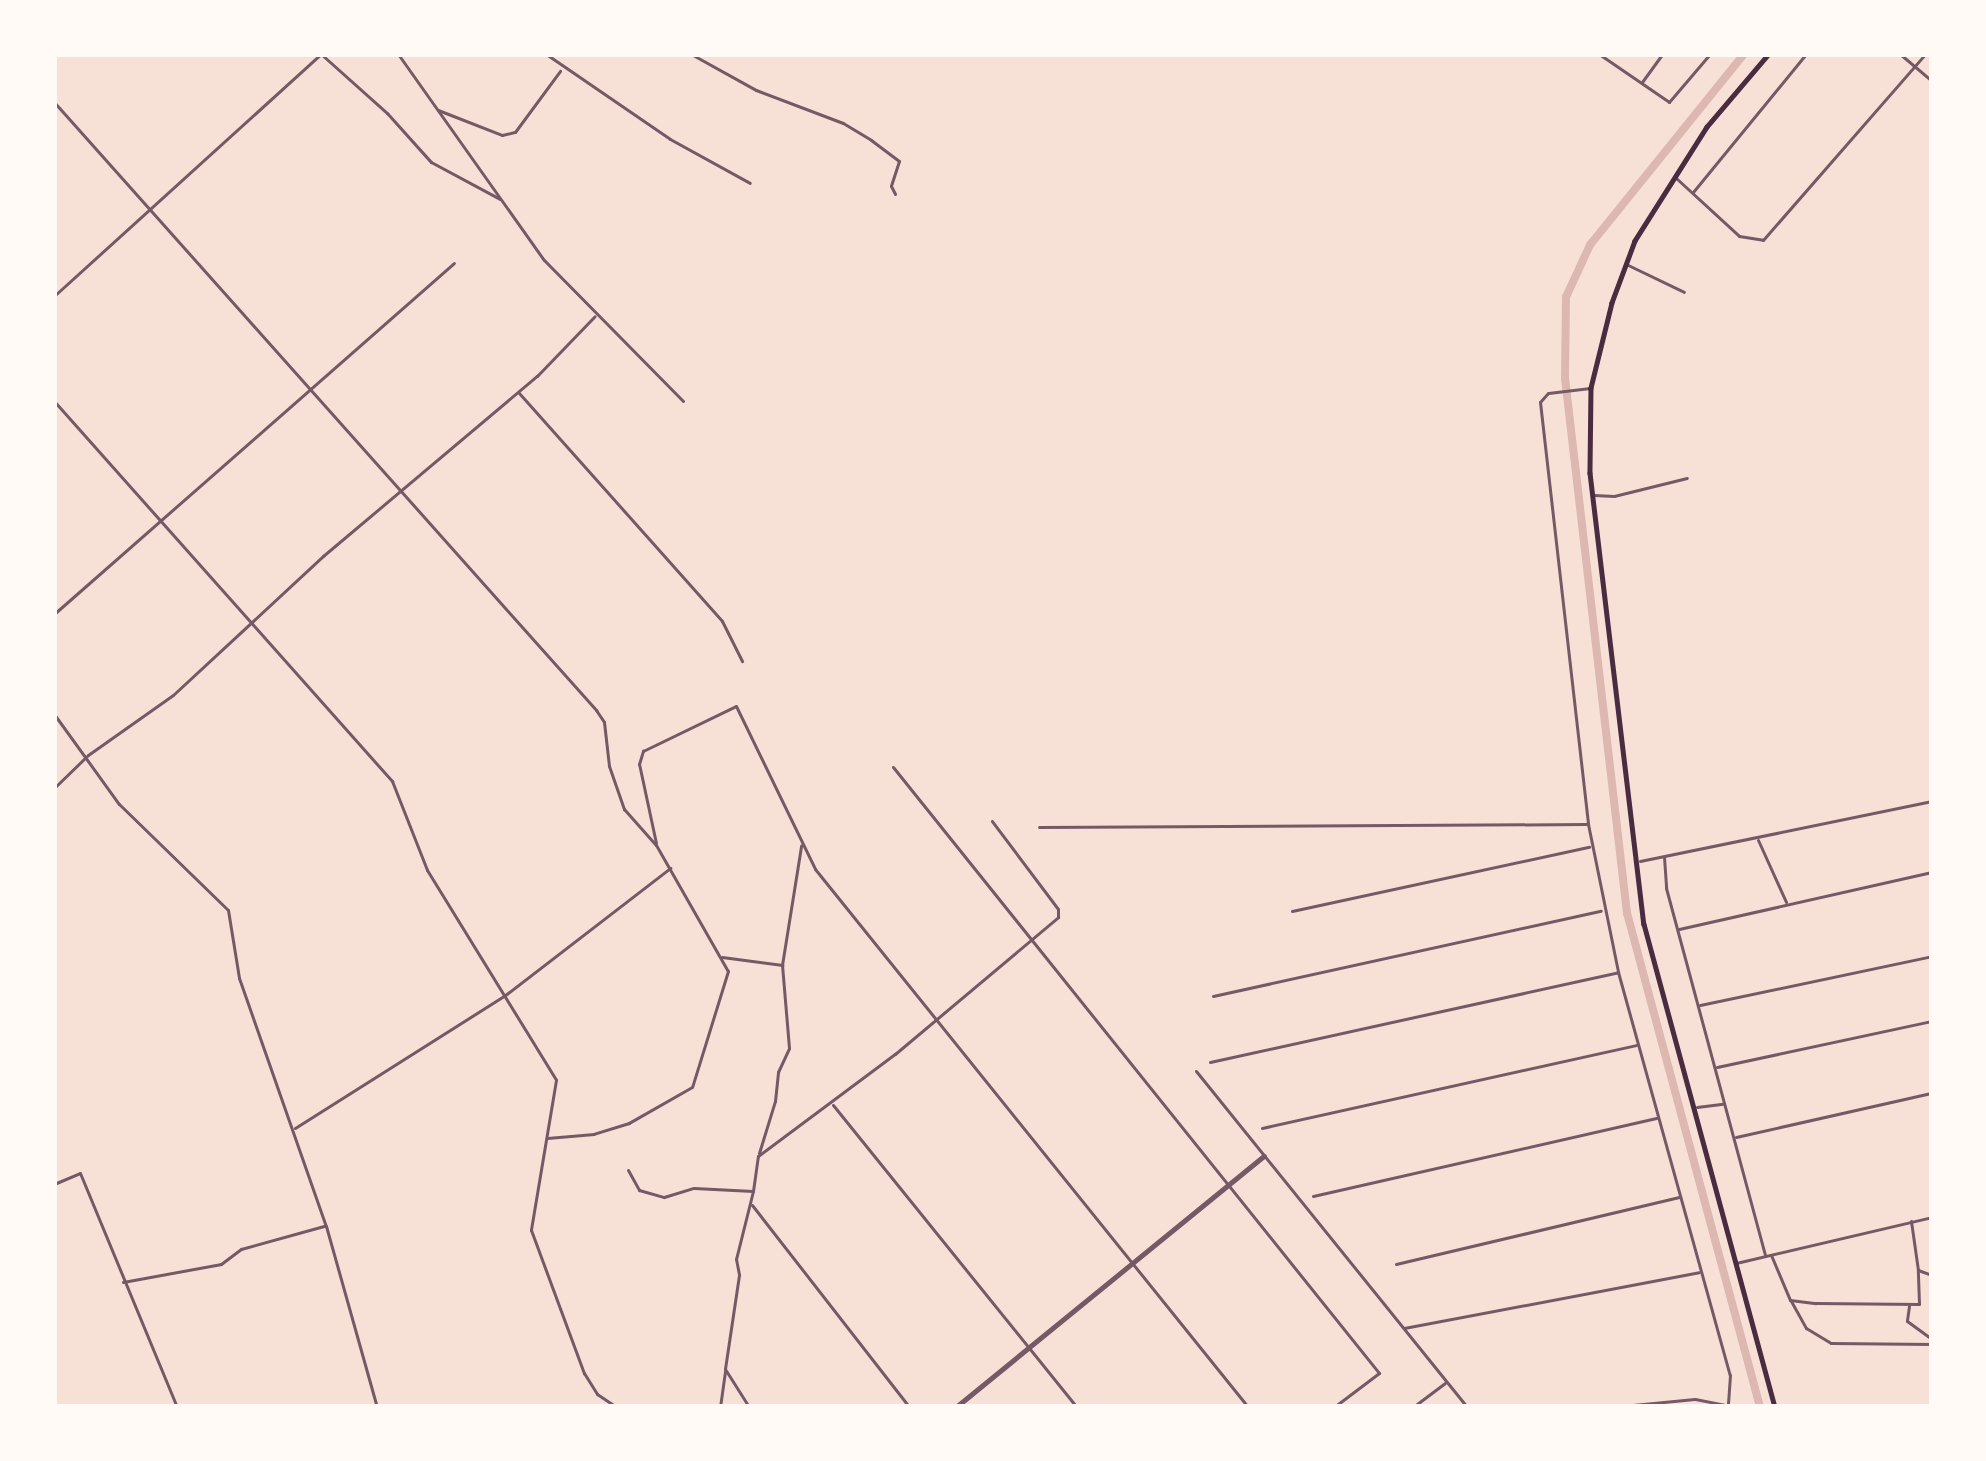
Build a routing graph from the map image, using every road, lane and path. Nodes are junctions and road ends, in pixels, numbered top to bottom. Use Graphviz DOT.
graph roads {
  1 [pos="321,54"];
  2 [pos="398,54"];
  3 [pos="546,54"];
  4 [pos="692,54"];
  5 [pos="1599,54"];
  6 [pos="1663,54"];
  7 [pos="1710,54"];
  8 [pos="1769,54"];
  9 [pos="1806,54"];
  10 [pos="1900,54"];
  11 [pos="1924,54"];
  12 [pos="1914,66"];
  13 [pos="561,70"];
  14 [pos="1932,81"];
  15 [pos="1641,83"];
  16 [pos="54,103"];
  17 [pos="436,110"];
  18 [pos="1676,178"];
  19 [pos="750,182"];
  20 [pos="895,194"];
  21 [pos="1692,194"];
  22 [pos="500,199"];
  23 [pos="149,211"];
  24 [pos="454,263"];
  25 [pos="1626,265"];
  26 [pos="1684,292"];
  27 [pos="54,296"];
  28 [pos="595,316"];
  29 [pos="309,388"];
  30 [pos="1592,388"];
  31 [pos="518,392"];
  32 [pos="54,401"];
  33 [pos="683,401"];
  34 [pos="1687,478"];
  35 [pos="400,492"];
  36 [pos="1593,495"];
  37 [pos="160,519"];
  38 [pos="54,614"];
  39 [pos="252,625"];
  40 [pos="742,661"];
  41 [pos="54,714"];
  42 [pos="88,755"];
  43 [pos="892,767"];
  44 [pos="54,788"];
  45 [pos="1932,801"];
  46 [pos="992,821"];
  47 [pos="1588,824"];
  48 [pos="1039,827"];
  49 [pos="1757,839"];
  50 [pos="802,844"];
  51 [pos="656,845"];
  52 [pos="1591,846"];
  53 [pos="1664,857"];
  54 [pos="1635,862"];
  55 [pos="670,868"];
  56 [pos="1932,872"];
  57 [pos="1787,904"];
  58 [pos="1292,911"];
  59 [pos="1603,911"];
  60 [pos="1678,929"];
  61 [pos="1031,938"];
  62 [pos="720,956"];
  63 [pos="1932,956"];
  64 [pos="782,965"];
  65 [pos="1618,972"];
  66 [pos="504,996"];
  67 [pos="1213,996"];
  68 [pos="1698,1006"];
  69 [pos="932,1020"];
  70 [pos="1932,1021"];
  71 [pos="1638,1044"];
  72 [pos="1210,1062"];
  73 [pos="1715,1067"];
  74 [pos="1196,1071"];
  75 [pos="1932,1094"];
  76 [pos="832,1103"];
  77 [pos="1725,1103"];
  78 [pos="1694,1108"];
  79 [pos="1656,1118"];
  80 [pos="1262,1128"];
  81 [pos="294,1129"];
  82 [pos="1734,1137"];
  83 [pos="547,1138"];
  84 [pos="758,1156"];
  85 [pos="1264,1156"];
  86 [pos="628,1170"];
  87 [pos="54,1183"];
  88 [pos="1228,1186"];
  89 [pos="753,1191"];
  90 [pos="1313,1196"];
  91 [pos="1680,1197"];
  92 [pos="752,1204"];
  93 [pos="1932,1217"];
  94 [pos="1911,1221"];
  95 [pos="326,1226"];
  96 [pos="1768,1255"];
  97 [pos="1736,1263"];
  98 [pos="1396,1264"];
  99 [pos="1135,1265"];
  100 [pos="1918,1270"];
  101 [pos="1701,1272"];
  102 [pos="1932,1275"];
  103 [pos="123,1282"];
  104 [pos="1790,1300"];
  105 [pos="1909,1306"];
  106 [pos="1404,1328"];
  107 [pos="1932,1342"];
  108 [pos="1031,1347"];
  109 [pos="725,1369"];
  110 [pos="1446,1382"];
  111 [pos="1728,1406"];
  112 [pos="177,1407"];
  113 [pos="377,1407"];
  114 [pos="616,1407"];
  115 [pos="720,1407"];
  116 [pos="749,1407"];
  117 [pos="909,1407"];
  118 [pos="956,1407"];
  119 [pos="1077,1407"];
  120 [pos="1248,1407"];
  121 [pos="1334,1407"];
  122 [pos="1413,1407"];
  123 [pos="1467,1407"];
  124 [pos="1612,1407"];
  125 [pos="1775,1407"];
  126 [pos="1812,1407"];
  127 [pos="1869,1407"];
  1 -- 22 [label="street"];
  1 -- 23 [label="street"];
  2 -- 17 [label="street"];
  3 -- 13 [label="street"];
  4 -- 20 [label="street"];
  5 -- 15 [label="street"];
  6 -- 15 [label="street"];
  7 -- 15 [label="street"];
  8 -- 18 [label="main road"];
  9 -- 21 [label="street"];
  10 -- 12 [label="street"];
  11 -- 12 [label="street"];
  12 -- 14 [label="street"];
  12 -- 21 [label="street"];
  13 -- 17 [label="street"];
  13 -- 19 [label="street"];
  16 -- 23 [label="street"];
  17 -- 22 [label="street"];
  18 -- 21 [label="street"];
  18 -- 25 [label="main road"];
  22 -- 28 [label="street"];
  23 -- 27 [label="street"];
  23 -- 29 [label="street"];
  24 -- 29 [label="street"];
  25 -- 26 [label="street"];
  25 -- 30 [label="main road"];
  28 -- 31 [label="street"];
  28 -- 33 [label="street"];
  29 -- 35 [label="street"];
  29 -- 37 [label="street"];
  30 -- 36 [label="main road"];
  30 -- 47 [label="street"];
  31 -- 35 [label="street"];
  31 -- 40 [label="street"];
  32 -- 37 [label="street"];
  34 -- 36 [label="street"];
  35 -- 39 [label="street"];
  35 -- 51 [label="street"];
  36 -- 54 [label="main road"];
  37 -- 38 [label="street"];
  37 -- 39 [label="street"];
  39 -- 42 [label="street"];
  39 -- 66 [label="street"];
  41 -- 42 [label="street"];
  42 -- 44 [label="street"];
  42 -- 81 [label="street"];
  43 -- 61 [label="street"];
  45 -- 49 [label="street"];
  46 -- 61 [label="street"];
  47 -- 48 [label="street"];
  47 -- 52 [label="street"];
  49 -- 53 [label="street"];
  49 -- 57 [label="street"];
  50 -- 51 [label="street"];
  50 -- 64 [label="street"];
  50 -- 69 [label="street"];
  51 -- 55 [label="street"];
  52 -- 58 [label="street"];
  52 -- 59 [label="street"];
  53 -- 54 [label="street"];
  53 -- 60 [label="street"];
  54 -- 78 [label="main road"];
  55 -- 62 [label="street"];
  55 -- 66 [label="street"];
  56 -- 57 [label="street"];
  57 -- 60 [label="street"];
  59 -- 65 [label="street"];
  59 -- 67 [label="street"];
  60 -- 68 [label="street"];
  61 -- 69 [label="street"];
  61 -- 88 [label="street"];
  62 -- 64 [label="street"];
  62 -- 83 [label="street"];
  63 -- 68 [label="street"];
  64 -- 84 [label="street"];
  65 -- 71 [label="street"];
  65 -- 72 [label="street"];
  66 -- 81 [label="street"];
  66 -- 83 [label="street"];
  68 -- 73 [label="street"];
  69 -- 76 [label="street"];
  69 -- 99 [label="street"];
  70 -- 73 [label="street"];
  71 -- 79 [label="street"];
  71 -- 80 [label="street"];
  73 -- 77 [label="street"];
  74 -- 85 [label="street"];
  75 -- 82 [label="street"];
  76 -- 84 [label="street"];
  76 -- 108 [label="street"];
  77 -- 78 [label="street"];
  77 -- 82 [label="street"];
  78 -- 97 [label="main road"];
  79 -- 90 [label="street"];
  79 -- 91 [label="street"];
  81 -- 95 [label="street"];
  82 -- 96 [label="street"];
  83 -- 114 [label="street"];
  84 -- 89 [label="street"];
  85 -- 88 [label="street"];
  85 -- 106 [label="street"];
  86 -- 89 [label="street"];
  87 -- 103 [label="street"];
  88 -- 99 [label="street"];
  88 -- 121 [label="street"];
  89 -- 92 [label="street"];
  91 -- 98 [label="street"];
  91 -- 101 [label="street"];
  92 -- 109 [label="street"];
  92 -- 117 [label="street"];
  93 -- 94 [label="street"];
  94 -- 96 [label="street"];
  94 -- 100 [label="street"];
  95 -- 103 [label="street"];
  95 -- 113 [label="street"];
  96 -- 97 [label="street"];
  96 -- 104 [label="street"];
  97 -- 125 [label="main road"];
  99 -- 108 [label="street"];
  99 -- 120 [label="street"];
  100 -- 102 [label="street"];
  100 -- 105 [label="street"];
  101 -- 106 [label="street"];
  101 -- 111 [label="street"];
  103 -- 112 [label="street"];
  104 -- 105 [label="street"];
  104 -- 107 [label="street"];
  105 -- 107 [label="street"];
  106 -- 110 [label="street"];
  108 -- 118 [label="street"];
  108 -- 119 [label="street"];
  109 -- 115 [label="street"];
  109 -- 116 [label="street"];
  110 -- 122 [label="street"];
  110 -- 123 [label="street"];
  111 -- 124 [label="street"];
  126 -- 127 [label="street"];
}
